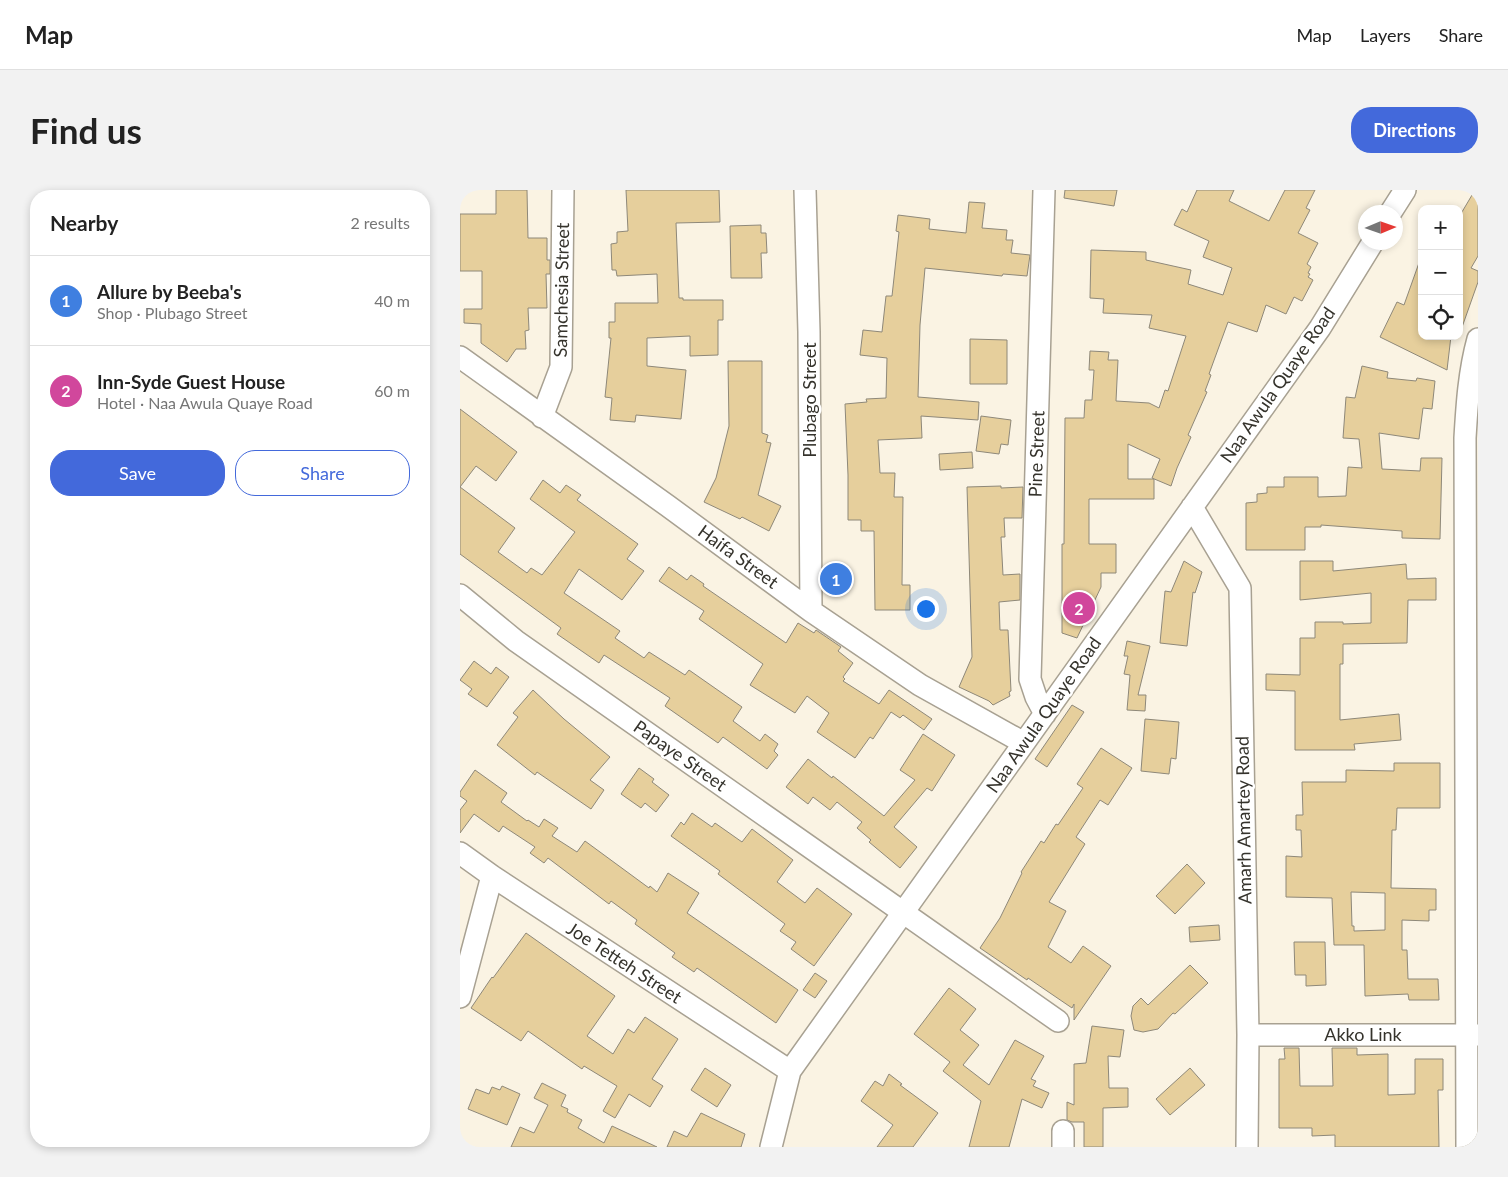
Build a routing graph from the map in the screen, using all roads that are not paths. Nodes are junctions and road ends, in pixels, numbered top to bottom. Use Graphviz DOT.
graph roads {
  1 [pos="563,190"];
  2 [pos="806,190"];
  3 [pos="1044,190"];
  4 [pos="1405,190"];
  5 [pos="1395,205"];
  6 [pos="1368,250"];
  7 [pos="1478,339"];
  8 [pos="460,357"];
  9 [pos="542,417"];
  10 [pos="1471,438"];
  11 [pos="1192,507"];
  12 [pos="460,595"];
  13 [pos="811,611"];
  14 [pos="1471,663"];
  15 [pos="1045,714"];
  16 [pos="1024,743"];
  17 [pos="460,853"];
  18 [pos="492,876"];
  19 [pos="904,912"];
  20 [pos="460,997"];
  21 [pos="1058,1022"];
  22 [pos="1248,1035"];
  23 [pos="1473,1035"];
  24 [pos="790,1072"];
  25 [pos="771,1147"];
  26 [pos="1247,1147"];
  27 [pos="1467,1147"];
  1 -- 9 [label="street, Samchesia Street"];
  2 -- 13 [label="street, Plubago Street"];
  3 -- 15 [label="street, Pine Street"];
  4 -- 5 [label="street"];
  6 -- 11 [label="street, Naa Awula Quaye Road"];
  7 -- 10 [label="street"];
  8 -- 9 [label="street, Haifa Street"];
  9 -- 13 [label="street, Haifa Street"];
  10 -- 14 [label="street"];
  11 -- 15 [label="street, Naa Awula Quaye Road"];
  11 -- 22 [label="street, Amarh Amartey Road"];
  12 -- 19 [label="street, Papaye Street"];
  13 -- 16 [label="street, Haifa Street"];
  14 -- 23 [label="street"];
  15 -- 16 [label="street, Naa Awula Quaye Road"];
  16 -- 19 [label="street, Naa Awula Quaye Road"];
  17 -- 18 [label="street, Joe Tetteh Street"];
  18 -- 20 [label="street"];
  18 -- 24 [label="street, Joe Tetteh Street"];
  19 -- 21 [label="street, Papaye Street"];
  19 -- 24 [label="street, Naa Awula Quaye Road"];
  22 -- 23 [label="street, Akko Link"];
  22 -- 26 [label="street, Amarh Amartey Road"];
  23 -- 27 [label="street"];
  24 -- 25 [label="street, Naa Awula Quaye Road"];
}
